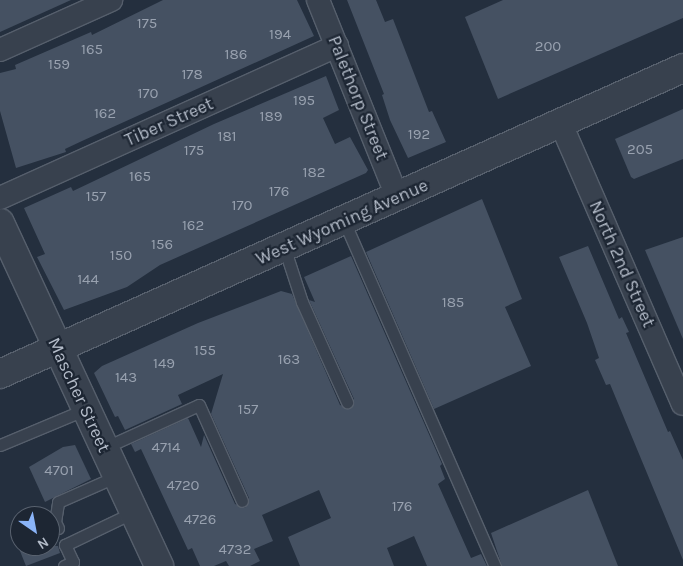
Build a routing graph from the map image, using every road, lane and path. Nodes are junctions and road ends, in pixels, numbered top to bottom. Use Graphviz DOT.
graph roads {
  1 [pos="111,0"];
  2 [pos="318,0"];
  3 [pos="337,46"];
  4 [pos="0,50"];
  5 [pos="683,68"];
  6 [pos="561,124"];
  7 [pos="397,197"];
  8 [pos="0,198"];
  9 [pos="344,221"];
  10 [pos="0,223"];
  11 [pos="284,247"];
  12 [pos="58,348"];
  13 [pos="676,368"];
  14 [pos="0,374"];
  15 [pos="347,402"];
  16 [pos="683,404"];
  17 [pos="86,409"];
  18 [pos="0,445"];
  19 [pos="104,448"];
  20 [pos="117,476"];
  21 [pos="242,501"];
  22 [pos="134,512"];
  23 [pos="61,536"];
  24 [pos="69,564"];
  25 [pos="159,566"];
  26 [pos="495,566"];
  1 -- 4 [label="street"];
  2 -- 3 [label="street, Palethorp Street"];
  3 -- 7 [label="street, Palethorp Street"];
  3 -- 8 [label="street, Tiber Street"];
  5 -- 6 [label="street, West Wyoming Avenue"];
  6 -- 7 [label="street, West Wyoming Avenue"];
  6 -- 13 [label="street, North 2nd Street"];
  7 -- 9 [label="street, West Wyoming Avenue"];
  9 -- 11 [label="street, West Wyoming Avenue"];
  9 -- 26 [label="lane"];
  10 -- 12 [label="street, Mascher Street"];
  11 -- 12 [label="street, West Wyoming Avenue"];
  11 -- 15 [label="lane"];
  12 -- 14 [label="street, West Wyoming Avenue"];
  12 -- 17 [label="street, Mascher Street"];
  13 -- 16 [label="street, North 2nd Street"];
  17 -- 18 [label="lane"];
  17 -- 19 [label="street, Mascher Street"];
  19 -- 20 [label="street, Mascher Street"];
  19 -- 21 [label="lane"];
  20 -- 22 [label="street, Mascher Street"];
  20 -- 23 [label="lane"];
  22 -- 23 [label="lane"];
  22 -- 25 [label="street, Mascher Street"];
  23 -- 24 [label="lane"];
}
